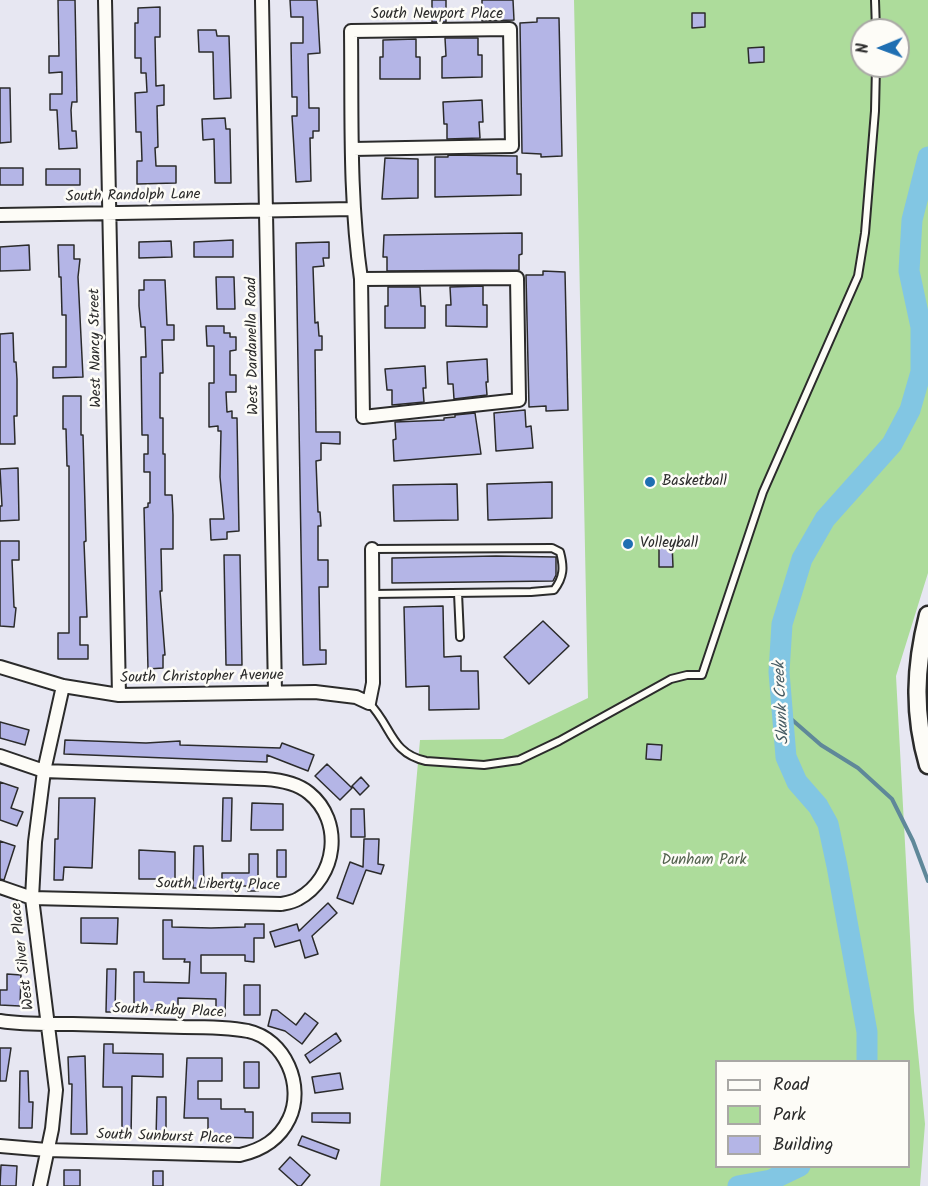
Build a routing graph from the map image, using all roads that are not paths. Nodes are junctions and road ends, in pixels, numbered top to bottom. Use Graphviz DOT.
graph roads {
  1 [pos="105,0"];
  2 [pos="262,0"];
  3 [pos="875,0"];
  4 [pos="876,18"];
  5 [pos="876,78"];
  6 [pos="353,149"];
  7 [pos="354,209"];
  8 [pos="266,210"];
  9 [pos="110,213"];
  10 [pos="0,215"];
  11 [pos="361,279"];
  12 [pos="372,549"];
  13 [pos="458,593"];
  14 [pos="372,594"];
  15 [pos="928,615"];
  16 [pos="460,637"];
  17 [pos="0,667"];
  18 [pos="63,686"];
  19 [pos="275,692"];
  20 [pos="119,695"];
  21 [pos="369,703"];
  22 [pos="0,756"];
  23 [pos="928,765"];
  24 [pos="44,771"];
  25 [pos="0,887"];
  26 [pos="32,898"];
  27 [pos="0,1020"];
  28 [pos="48,1024"];
  29 [pos="295,1096"];
  30 [pos="0,1146"];
  31 [pos="47,1150"];
  32 [pos="40,1186"];
  1 -- 9 [label="street, West Nancy Street"];
  2 -- 8 [label="street, West Dardanella Road"];
  3 -- 4 [label="lane"];
  5 -- 21 [label="lane"];
  6 -- 6 [label="street, South Newport Place"];
  6 -- 7 [label="street, South Newport Place"];
  7 -- 8 [label="street, South Randolph Lane"];
  7 -- 11 [label="street, South Newport Place"];
  8 -- 9 [label="street, South Randolph Lane"];
  8 -- 19 [label="street, West Dardanella Road"];
  9 -- 10 [label="street, South Randolph Lane"];
  9 -- 20 [label="street, West Nancy Street"];
  11 -- 11 [label="street, South Newport Place"];
  12 -- 13 [label="lane"];
  12 -- 14 [label="street"];
  13 -- 14 [label="lane"];
  13 -- 16 [label="lane"];
  14 -- 21 [label="street"];
  15 -- 23 [label="street"];
  17 -- 18 [label="street, South Christopher Avenue"];
  18 -- 20 [label="street, South Christopher Avenue"];
  18 -- 24 [label="street, West Silver Place"];
  19 -- 20 [label="street, South Christopher Avenue"];
  19 -- 21 [label="street, South Christopher Avenue"];
  22 -- 24 [label="street, South Liberty Place"];
  24 -- 26 [label="street, West Silver Place"];
  24 -- 26 [label="street, South Liberty Place"];
  25 -- 26 [label="street, South Liberty Place"];
  26 -- 28 [label="street, West Silver Place"];
  27 -- 28 [label="street, South Ruby Place"];
  28 -- 29 [label="street, South Ruby Place"];
  28 -- 31 [label="street, West Silver Place"];
  29 -- 31 [label="street, South Sunburst Place"];
  30 -- 31 [label="street, South Sunburst Place"];
  31 -- 32 [label="street, West Silver Place"];
}
